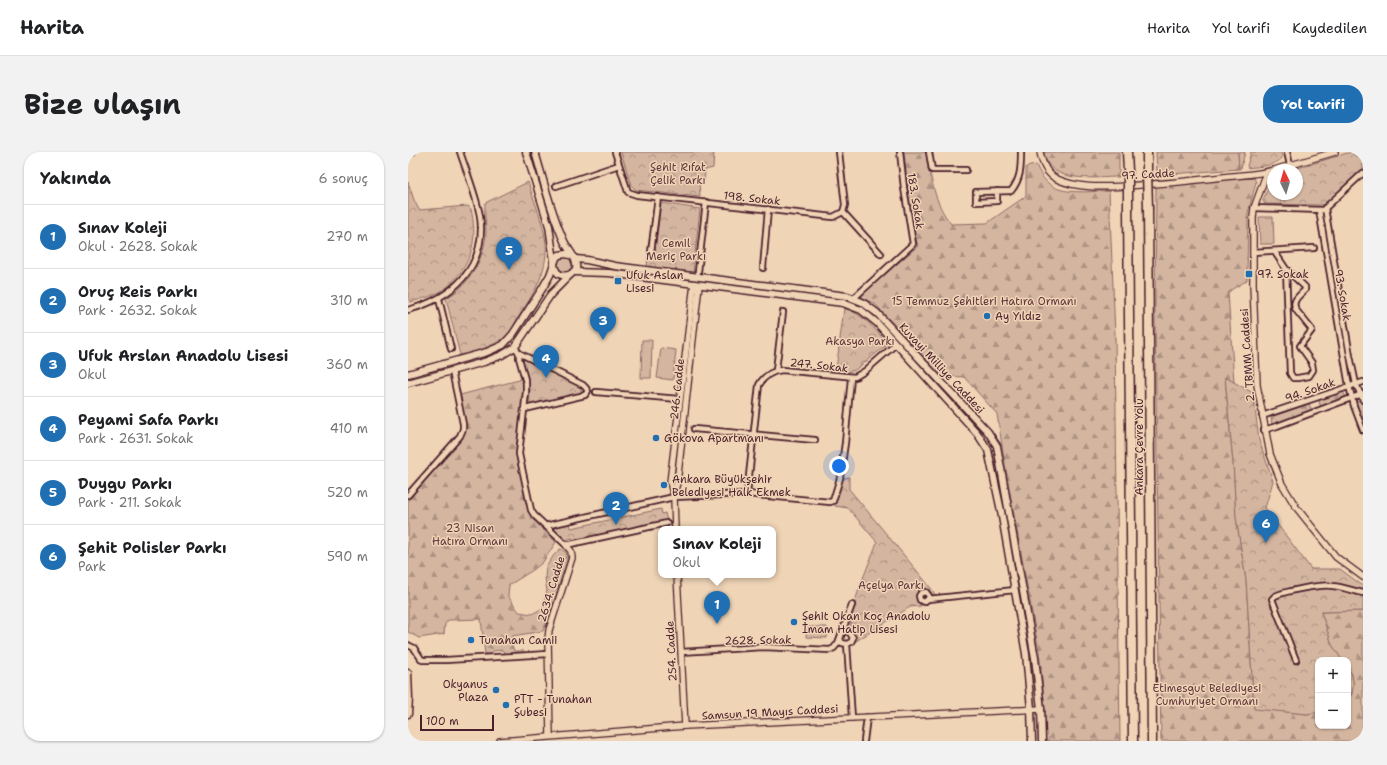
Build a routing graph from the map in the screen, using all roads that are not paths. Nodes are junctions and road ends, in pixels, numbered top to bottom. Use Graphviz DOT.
graph roads {
  1 [pos="412,152"];
  2 [pos="460,152"];
  3 [pos="526,152"];
  4 [pos="535,152"];
  5 [pos="615,152"];
  6 [pos="839,152"];
  7 [pos="900,152"];
  8 [pos="929,152"];
  9 [pos="1021,152"];
  10 [pos="1040,152"];
  11 [pos="1127,152"];
  12 [pos="1146,152"];
  13 [pos="1287,152"];
  14 [pos="1335,152"];
  15 [pos="408,153"];
  16 [pos="1290,164"];
  17 [pos="1293,164"];
  18 [pos="619,165"];
  19 [pos="966,170"];
  20 [pos="1267,172"];
  21 [pos="1363,173"];
  22 [pos="1267,181"];
  23 [pos="556,186"];
  24 [pos="997,191"];
  25 [pos="658,197"];
  26 [pos="706,202"];
  27 [pos="1254,208"];
  28 [pos="1326,208"];
  29 [pos="768,209"];
  30 [pos="1319,210"];
  31 [pos="843,212"];
  32 [pos="1314,248"];
  33 [pos="1274,251"];
  34 [pos="651,252"];
  35 [pos="1253,252"];
  36 [pos="881,254"];
  37 [pos="574,258"];
  38 [pos="554,262"];
  39 [pos="763,268"];
  40 [pos="1286,269"];
  41 [pos="573,273"];
  42 [pos="697,275"];
  43 [pos="696,284"];
  44 [pos="1340,293"];
  45 [pos="1333,294"];
  46 [pos="854,298"];
  47 [pos="438,299"];
  48 [pos="408,310"];
  49 [pos="783,312"];
  50 [pos="896,344"];
  51 [pos="451,349"];
  52 [pos="517,350"];
  53 [pos="452,370"];
  54 [pos="776,370"];
  55 [pos="408,374"];
  56 [pos="851,378"];
  57 [pos="1363,382"];
  58 [pos="408,383"];
  59 [pos="1356,384"];
  60 [pos="1349,386"];
  61 [pos="596,392"];
  62 [pos="951,393"];
  63 [pos="1362,394"];
  64 [pos="945,398"];
  65 [pos="1352,398"];
  66 [pos="679,399"];
  67 [pos="1363,400"];
  68 [pos="525,408"];
  69 [pos="1262,416"];
  70 [pos="694,429"];
  71 [pos="1264,430"];
  72 [pos="1363,430"];
  73 [pos="754,434"];
  74 [pos="815,440"];
  75 [pos="747,494"];
  76 [pos="408,495"];
  77 [pos="674,496"];
  78 [pos="667,523"];
  79 [pos="545,526"];
  80 [pos="675,526"];
  81 [pos="566,545"];
  82 [pos="1363,577"];
  83 [pos="678,578"];
  84 [pos="1015,590"];
  85 [pos="1363,593"];
  86 [pos="928,599"];
  87 [pos="852,604"];
  88 [pos="841,635"];
  89 [pos="847,644"];
  90 [pos="408,645"];
  91 [pos="681,652"];
  92 [pos="548,654"];
  93 [pos="1296,660"];
  94 [pos="408,673"];
  95 [pos="1031,709"];
  96 [pos="1041,709"];
  97 [pos="408,714"];
  98 [pos="867,717"];
  99 [pos="852,718"];
  100 [pos="685,726"];
  101 [pos="550,736"];
  102 [pos="500,741"];
  103 [pos="864,741"];
  104 [pos="1032,741"];
  105 [pos="1042,741"];
  106 [pos="1133,741"];
  107 [pos="1152,741"];
  1 -- 15 [label="street"];
  2 -- 47 [label="street"];
  3 -- 38 [label="main road"];
  4 -- 37 [label="main road"];
  5 -- 18 [label="street, 198. Sokak"];
  6 -- 31 [label="street"];
  7 -- 46 [label="street, 183. Sokak"];
  8 -- 19 [label="street"];
  9 -- 24 [label="street"];
  10 -- 20 [label="street, 97. Cadde"];
  11 -- 106 [label="highway, Ankara Çevre Yolu, bridge"];
  12 -- 107 [label="highway, Ankara Çevre Yolu, bridge"];
  13 -- 16 [label="street"];
  14 -- 17 [label="street, 97. Cadde"];
  18 -- 23 [label="street"];
  18 -- 25 [label="street, 198. Sokak"];
  21 -- 28 [label="street"];
  22 -- 27 [label="street, 2. TBMM Caddesi"];
  24 -- 24 [label="street"];
  25 -- 26 [label="street, 198. Sokak"];
  25 -- 34 [label="street"];
  26 -- 29 [label="street, 198. Sokak"];
  26 -- 42 [label="street"];
  27 -- 30 [label="street"];
  27 -- 35 [label="street, 2. TBMM Caddesi"];
  28 -- 30 [label="street"];
  28 -- 44 [label="street, 93. Sokak"];
  29 -- 31 [label="street, 198. Sokak"];
  29 -- 39 [label="street"];
  30 -- 45 [label="street, 93. Sokak"];
  31 -- 36 [label="street"];
  32 -- 33 [label="street"];
  33 -- 35 [label="street"];
  33 -- 40 [label="street"];
  35 -- 69 [label="street, 2. TBMM Caddesi"];
  37 -- 38 [label="main road"];
  37 -- 41 [label="main road"];
  37 -- 42 [label="main road, Kuvayi Milliye Caddesi"];
  38 -- 41 [label="main road"];
  38 -- 55 [label="main road"];
  40 -- 40 [label="street"];
  41 -- 43 [label="main road, Kuvayi Milliye Caddesi"];
  41 -- 52 [label="main road"];
  42 -- 43 [label="main road"];
  42 -- 46 [label="main road, Kuvayi Milliye Caddesi"];
  43 -- 50 [label="main road, Kuvayi Milliye Caddesi"];
  43 -- 66 [label="street, 246. Cadde"];
  43 -- 77 [label="street, 246. Cadde"];
  44 -- 45 [label="street"];
  44 -- 59 [label="street, 93. Sokak"];
  45 -- 60 [label="street, 93. Sokak"];
  46 -- 62 [label="main road, Kuvayi Milliye Caddesi"];
  47 -- 48 [label="street"];
  47 -- 51 [label="street"];
  49 -- 54 [label="street"];
  50 -- 56 [label="street, 247. Sokak"];
  50 -- 64 [label="main road, Kuvayi Milliye Caddesi"];
  52 -- 53 [label="main road"];
  52 -- 68 [label="street"];
  52 -- 68 [label="street"];
  53 -- 58 [label="main road"];
  53 -- 76 [label="street"];
  54 -- 56 [label="street, 247. Sokak"];
  54 -- 73 [label="street"];
  56 -- 75 [label="street"];
  57 -- 59 [label="street, 94. Sokak"];
  59 -- 60 [label="street, 94. Sokak"];
  59 -- 63 [label="street, 93. Sokak"];
  60 -- 65 [label="street, 93. Sokak"];
  60 -- 69 [label="street, 94. Sokak"];
  61 -- 66 [label="street"];
  62 -- 64 [label="main road"];
  62 -- 96 [label="main road, Kuvayi Milliye Caddesi"];
  63 -- 65 [label="street, 94. Sokak"];
  63 -- 67 [label="street, 93. Sokak"];
  64 -- 84 [label="main road, Kuvayi Milliye Caddesi"];
  65 -- 71 [label="street, 94. Sokak"];
  65 -- 72 [label="street, 93. Sokak"];
  66 -- 77 [label="street, 246. Cadde"];
  68 -- 79 [label="street"];
  69 -- 71 [label="street, 2. TBMM Caddesi"];
  70 -- 73 [label="street"];
  71 -- 82 [label="street, 2. TBMM Caddesi"];
  73 -- 74 [label="street"];
  73 -- 75 [label="street"];
  75 -- 77 [label="street"];
  77 -- 79 [label="street"];
  77 -- 80 [label="street"];
  78 -- 81 [label="street"];
  79 -- 81 [label="street"];
  81 -- 92 [label="street, 2634. Cadde"];
  83 -- 91 [label="street, 254. Cadde"];
  84 -- 86 [label="street"];
  84 -- 95 [label="main road, Kuvayi Milliye Caddesi"];
  85 -- 93 [label="street"];
  87 -- 88 [label="street"];
  88 -- 89 [label="street"];
  88 -- 89 [label="street"];
  88 -- 91 [label="street, 2628. Sokak"];
  89 -- 99 [label="street"];
  90 -- 92 [label="street"];
  91 -- 100 [label="street, 254. Cadde"];
  92 -- 101 [label="street, 2634. Cadde"];
  94 -- 97 [label="main road"];
  95 -- 96 [label="street, Samsun 19 Mayıs Caddesi"];
  95 -- 98 [label="street, Samsun 19 Mayıs Caddesi"];
  95 -- 104 [label="main road, Kuvayi Milliye Caddesi"];
  96 -- 105 [label="main road, Kuvayi Milliye Caddesi"];
  98 -- 99 [label="street, Samsun 19 Mayıs Caddesi"];
  98 -- 103 [label="street"];
  99 -- 100 [label="street, Samsun 19 Mayıs Caddesi"];
  100 -- 101 [label="street, Samsun 19 Mayıs Caddesi"];
  101 -- 102 [label="street, Samsun 19 Mayıs Caddesi"];
}
